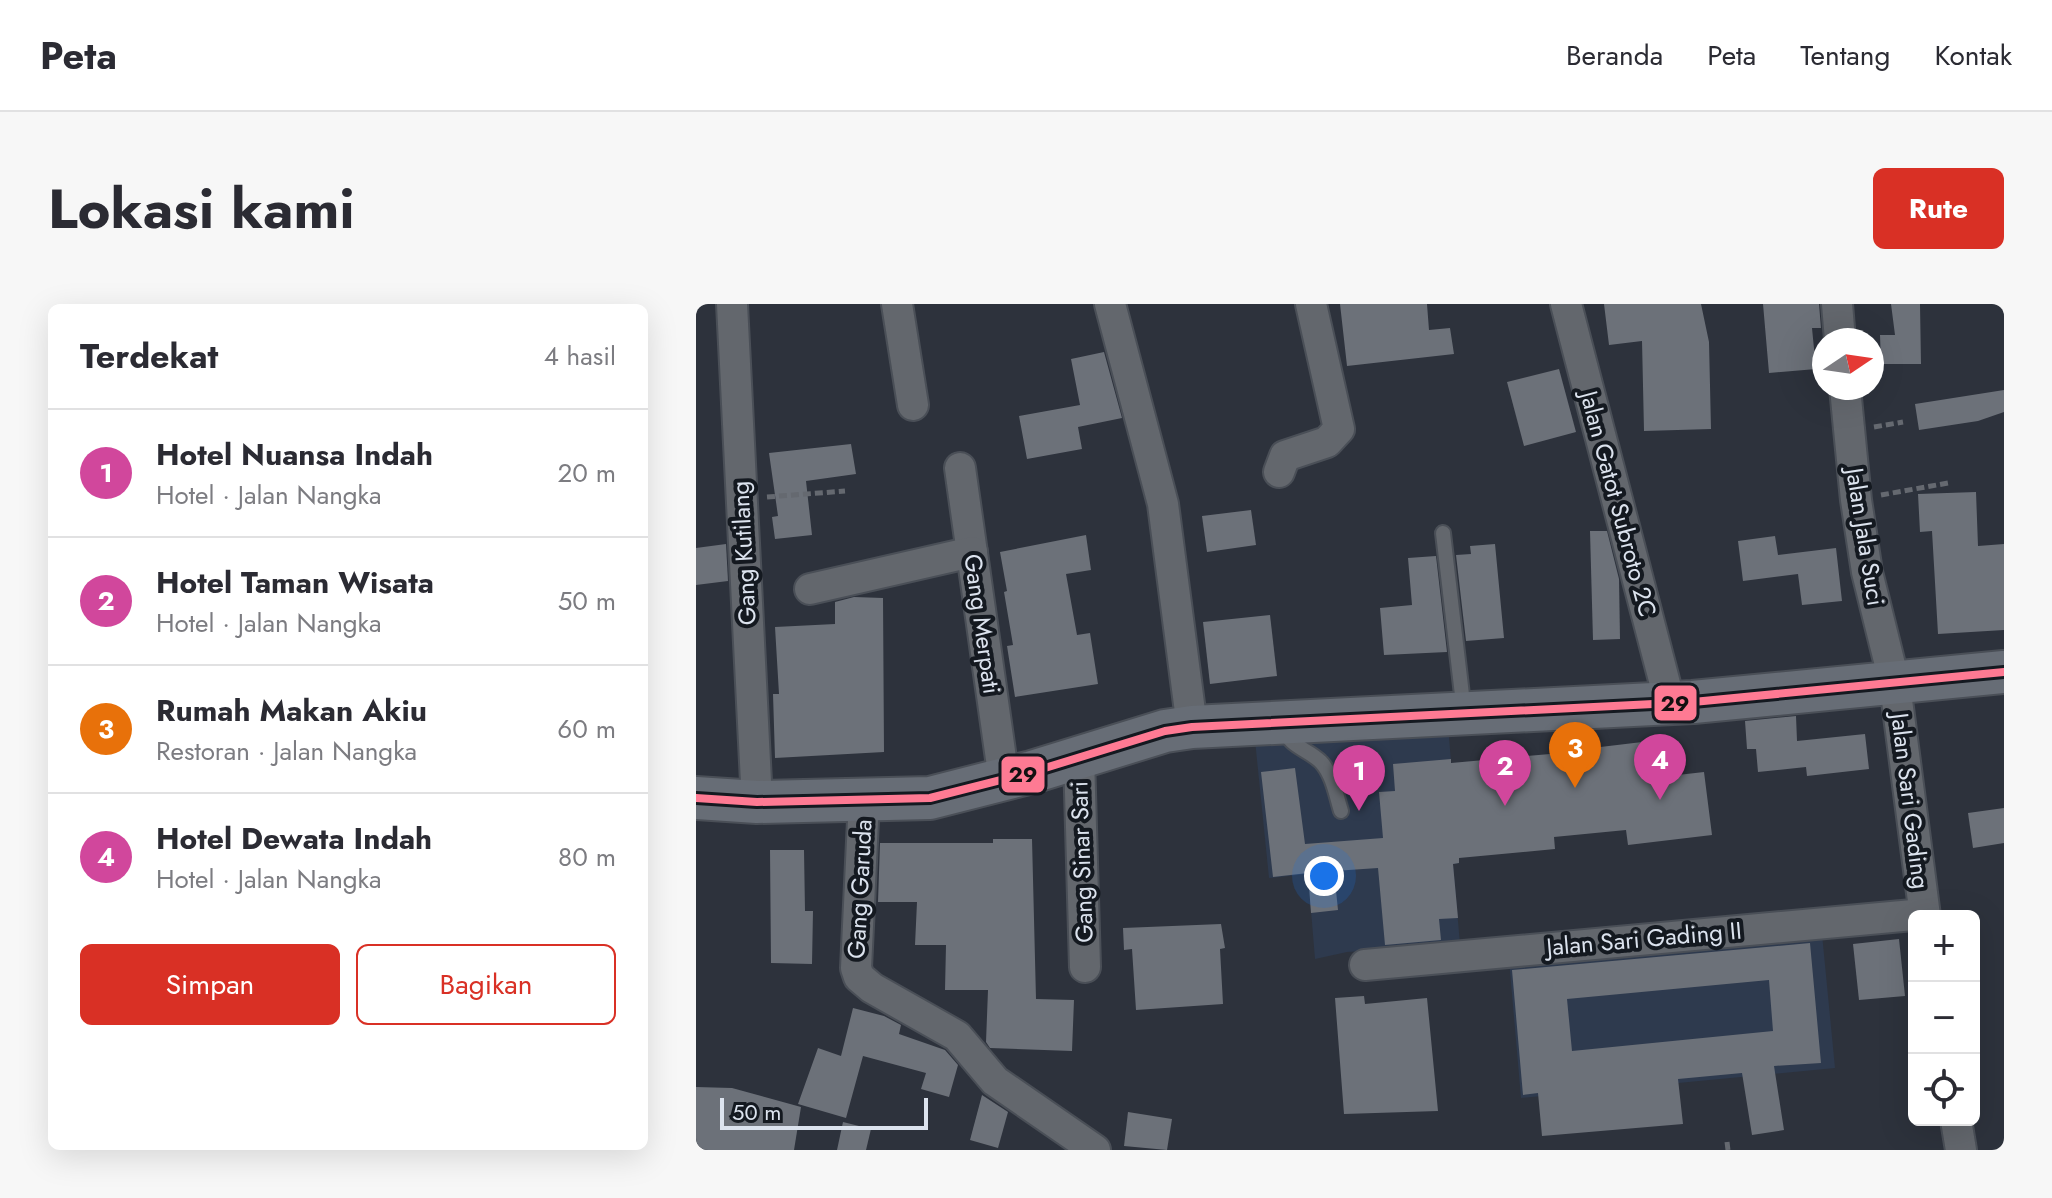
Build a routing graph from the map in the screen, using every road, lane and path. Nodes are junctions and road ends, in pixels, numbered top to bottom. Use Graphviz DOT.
graph roads {
  1 [pos="732,304"];
  2 [pos="897,304"];
  3 [pos="1110,304"];
  4 [pos="1311,304"];
  5 [pos="1566,304"];
  6 [pos="1837,304"];
  7 [pos="1839,328"];
  8 [pos="1846,400"];
  9 [pos="913,405"];
  10 [pos="960,468"];
  11 [pos="1279,472"];
  12 [pos="1948,483"];
  13 [pos="845,491"];
  14 [pos="741,499"];
  15 [pos="1856,500"];
  16 [pos="1443,533"];
  17 [pos="972,552"];
  18 [pos="810,589"];
  19 [pos="2004,672"];
  20 [pos="1895,685"];
  21 [pos="1670,703"];
  22 [pos="1464,714"];
  23 [pos="1281,722"];
  24 [pos="1192,727"];
  25 [pos="1079,757"];
  26 [pos="1004,780"];
  27 [pos="696,798"];
  28 [pos="864,799"];
  29 [pos="757,802"];
  30 [pos="1341,811"];
  31 [pos="1923,910"];
  32 [pos="1908,916"];
  33 [pos="1365,965"];
  34 [pos="1085,967"];
  35 [pos="1957,1126"];
  36 [pos="1727,1142"];
  37 [pos="1095,1150"];
  38 [pos="1728,1150"];
  39 [pos="1961,1150"];
  1 -- 14 [label="street, Gang Kutilang"];
  2 -- 9 [label="street"];
  3 -- 24 [label="street"];
  4 -- 11 [label="street"];
  5 -- 21 [label="street, Jalan Gatot Subroto 2C"];
  6 -- 7 [label="street"];
  8 -- 15 [label="street, Jalan Jala Suci"];
  10 -- 17 [label="street, Gang Merpati"];
  12 -- 15 [label="path"];
  13 -- 14 [label="path"];
  14 -- 29 [label="street, Gang Kutilang"];
  15 -- 20 [label="street, Jalan Jala Suci"];
  16 -- 22 [label="lane"];
  17 -- 18 [label="street"];
  17 -- 26 [label="street, Gang Merpati"];
  19 -- 20 [label="main road"];
  20 -- 21 [label="main road"];
  20 -- 31 [label="street, Jalan Sari Gading"];
  21 -- 22 [label="main road"];
  22 -- 23 [label="main road"];
  23 -- 24 [label="main road"];
  23 -- 30 [label="lane"];
  24 -- 25 [label="main road"];
  25 -- 26 [label="main road"];
  25 -- 34 [label="street, Gang Sinar Sari"];
  26 -- 28 [label="main road"];
  27 -- 29 [label="main road"];
  28 -- 29 [label="main road"];
  28 -- 37 [label="street, Gang Garuda"];
  32 -- 33 [label="street, Jalan Sari Gading II"];
  35 -- 39 [label="street"];
  36 -- 38 [label="path"];
}
